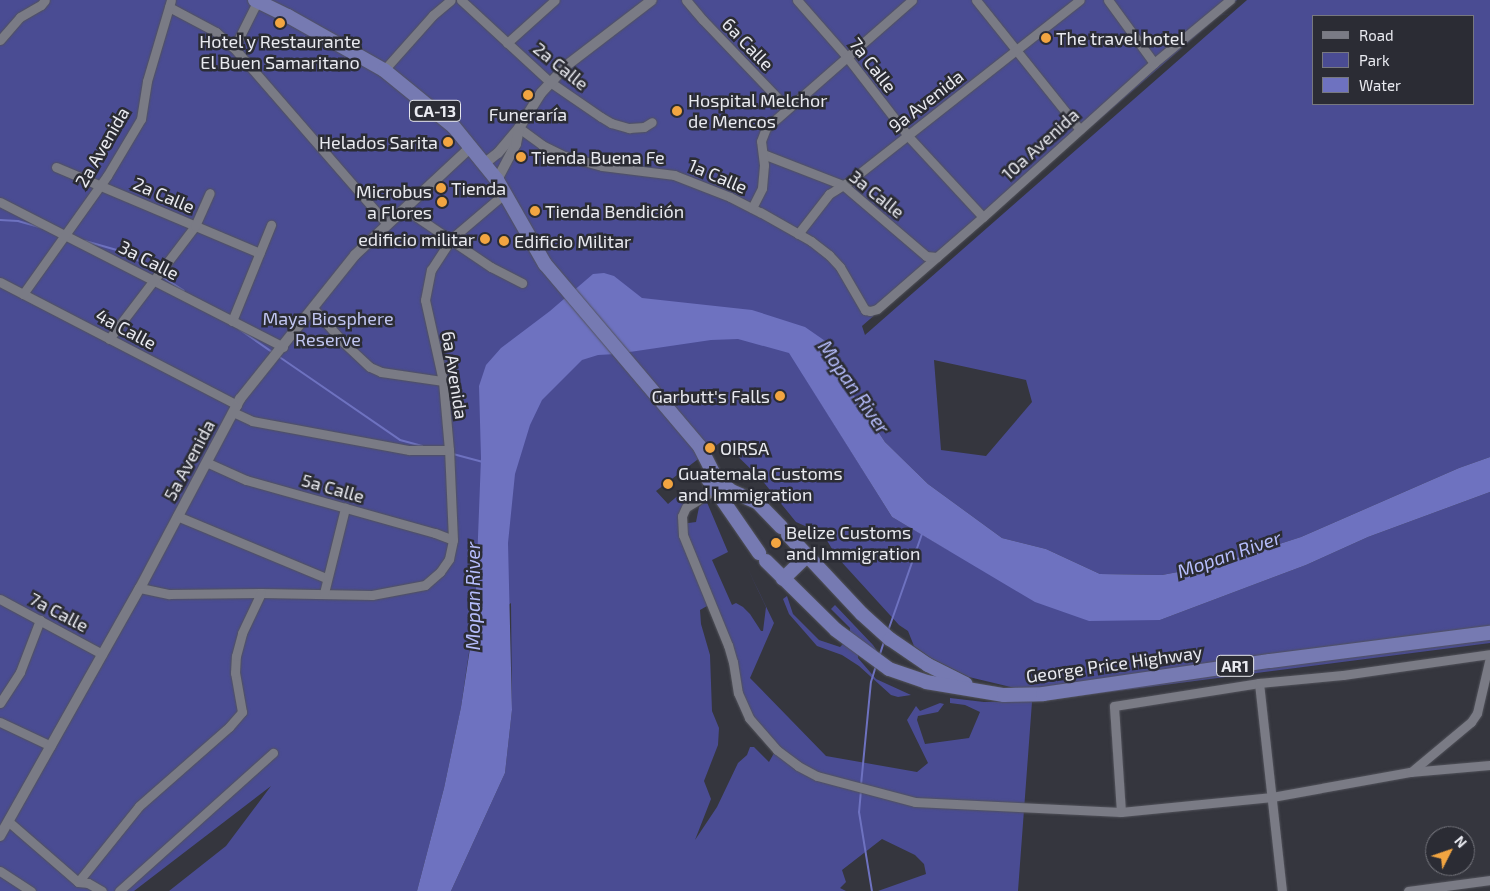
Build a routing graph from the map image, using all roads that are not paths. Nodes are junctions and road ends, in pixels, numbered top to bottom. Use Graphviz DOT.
graph roads {
  1 [pos="45,0"];
  2 [pos="257,0"];
  3 [pos="451,0"];
  4 [pos="461,0"];
  5 [pos="555,0"];
  6 [pos="652,0"];
  7 [pos="686,0"];
  8 [pos="798,0"];
  9 [pos="912,0"];
  10 [pos="976,0"];
  11 [pos="1080,0"];
  12 [pos="1108,0"];
  13 [pos="1230,0"];
  14 [pos="170,3"];
  15 [pos="0,40"];
  16 [pos="508,43"];
  17 [pos="234,48"];
  18 [pos="1016,52"];
  19 [pos="847,57"];
  20 [pos="1154,63"];
  21 [pos="384,70"];
  22 [pos="550,82"];
  23 [pos="787,108"];
  24 [pos="652,122"];
  25 [pos="519,128"];
  26 [pos="1080,130"];
  27 [pos="908,136"];
  28 [pos="471,147"];
  29 [pos="763,154"];
  30 [pos="485,163"];
  31 [pos="56,167"];
  32 [pos="497,180"];
  33 [pos="843,185"];
  34 [pos="100,186"];
  35 [pos="210,193"];
  36 [pos="505,193"];
  37 [pos="0,202"];
  38 [pos="752,208"];
  39 [pos="405,209"];
  40 [pos="983,218"];
  41 [pos="387,224"];
  42 [pos="271,225"];
  43 [pos="195,226"];
  44 [pos="798,234"];
  45 [pos="65,236"];
  46 [pos="451,239"];
  47 [pos="260,253"];
  48 [pos="937,257"];
  49 [pos="154,281"];
  50 [pos="0,283"];
  51 [pos="522,283"];
  52 [pos="23,294"];
  53 [pos="313,308"];
  54 [pos="870,311"];
  55 [pos="232,321"];
  56 [pos="109,339"];
  57 [pos="283,347"];
  58 [pos="443,381"];
  59 [pos="235,408"];
  60 [pos="449,450"];
  61 [pos="702,457"];
  62 [pos="206,462"];
  63 [pos="719,487"];
  64 [pos="345,508"];
  65 [pos="177,516"];
  66 [pos="453,540"];
  67 [pos="807,556"];
  68 [pos="326,578"];
  69 [pos="783,579"];
  70 [pos="140,588"];
  71 [pos="261,593"];
  72 [pos="324,593"];
  73 [pos="0,599"];
  74 [pos="40,620"];
  75 [pos="1490,633"];
  76 [pos="102,654"];
  77 [pos="1490,655"];
  78 [pos="1259,683"];
  79 [pos="981,690"];
  80 [pos="0,703"];
  81 [pos="0,722"];
  82 [pos="51,746"];
  83 [pos="273,753"];
  84 [pos="1490,765"];
  85 [pos="1410,772"];
  86 [pos="1272,797"];
  87 [pos="1120,812"];
  88 [pos="9,822"];
  89 [pos="0,836"];
  90 [pos="0,871"];
  91 [pos="1490,880"];
  92 [pos="78,882"];
  93 [pos="31,891"];
  94 [pos="102,891"];
  95 [pos="119,891"];
  96 [pos="1282,891"];
  97 [pos="1408,891"];
  1 -- 15 [label="street"];
  2 -- 17 [label="street"];
  2 -- 21 [label="highway, CA-13"];
  3 -- 21 [label="street"];
  4 -- 16 [label="street, 2a Calle"];
  5 -- 16 [label="street"];
  6 -- 22 [label="street"];
  7 -- 23 [label="street, 6a Calle"];
  8 -- 19 [label="street, 7a Calle"];
  9 -- 19 [label="street"];
  10 -- 18 [label="street"];
  11 -- 18 [label="street, 9a Avenida"];
  12 -- 20 [label="street"];
  13 -- 20 [label="street, 10a Avenida"];
  14 -- 17 [label="street"];
  14 -- 34 [label="street, 2a Avenida"];
  16 -- 22 [label="street, 2a Calle"];
  17 -- 41 [label="street"];
  18 -- 26 [label="street"];
  18 -- 27 [label="street, 9a Avenida"];
  19 -- 23 [label="street"];
  19 -- 27 [label="street, 7a Calle"];
  20 -- 26 [label="street, 10a Avenida"];
  21 -- 28 [label="highway, CA-13"];
  22 -- 24 [label="street, 2a Calle"];
  22 -- 25 [label="street"];
  23 -- 29 [label="street"];
  25 -- 30 [label="street"];
  25 -- 32 [label="street"];
  25 -- 38 [label="street, 1a Calle"];
  26 -- 40 [label="street, 10a Avenida"];
  27 -- 33 [label="street, 9a Avenida"];
  27 -- 40 [label="street, 7a Calle"];
  28 -- 30 [label="highway, CA-13"];
  28 -- 39 [label="street, 5a Avenida"];
  29 -- 33 [label="street, 3a Calle"];
  29 -- 38 [label="street"];
  30 -- 32 [label="highway, CA-13"];
  31 -- 34 [label="street, 2a Calle"];
  32 -- 36 [label="highway, CA-13"];
  33 -- 44 [label="street, 9a Avenida"];
  33 -- 48 [label="street, 3a Calle"];
  34 -- 43 [label="street, 2a Calle"];
  34 -- 45 [label="street, 2a Avenida"];
  35 -- 43 [label="street"];
  36 -- 46 [label="street, 6a Avenida"];
  36 -- 61 [label="highway, CA-13"];
  37 -- 45 [label="street, 3a Calle"];
  38 -- 44 [label="street, 1a Calle"];
  39 -- 41 [label="street, 5a Avenida"];
  39 -- 46 [label="street"];
  40 -- 48 [label="street, 10a Avenida"];
  41 -- 53 [label="street, 5a Avenida"];
  42 -- 47 [label="street"];
  43 -- 47 [label="street, 2a Calle"];
  43 -- 49 [label="street"];
  44 -- 54 [label="street, 1a Calle"];
  45 -- 49 [label="street, 3a Calle"];
  45 -- 52 [label="street, 2a Avenida"];
  46 -- 51 [label="street"];
  46 -- 58 [label="street, 6a Avenida"];
  47 -- 55 [label="street"];
  48 -- 54 [label="street, 10a Avenida"];
  49 -- 55 [label="street, 3a Calle"];
  49 -- 56 [label="street"];
  50 -- 52 [label="street, 4a Calle"];
  52 -- 56 [label="street, 4a Calle"];
  53 -- 57 [label="street, 5a Avenida"];
  53 -- 58 [label="street"];
  55 -- 57 [label="street, 3a Calle"];
  56 -- 59 [label="street, 4a Calle"];
  57 -- 59 [label="street, 5a Avenida"];
  58 -- 60 [label="street, 6a Avenida"];
  59 -- 60 [label="street, 4a Calle"];
  59 -- 62 [label="street, 5a Avenida"];
  60 -- 66 [label="street, 6a Avenida"];
  61 -- 63 [label="highway, George Price Highway / AR1"];
  62 -- 64 [label="street, 5a Calle"];
  62 -- 65 [label="street, 5a Avenida"];
  63 -- 67 [label="highway, George Price Highway / AR1"];
  63 -- 69 [label="highway, George Price Highway / AR1"];
  63 -- 87 [label="street"];
  64 -- 66 [label="street, 5a Calle"];
  64 -- 68 [label="street"];
  65 -- 68 [label="street"];
  65 -- 70 [label="street, 5a Avenida"];
  66 -- 72 [label="street, 6a Avenida"];
  67 -- 69 [label="highway"];
  67 -- 79 [label="highway, George Price Highway / AR1"];
  68 -- 72 [label="street"];
  69 -- 79 [label="highway, George Price Highway / AR1"];
  70 -- 71 [label="street"];
  70 -- 76 [label="street, 5a Avenida"];
  71 -- 72 [label="street"];
  71 -- 92 [label="street"];
  73 -- 74 [label="street, 7a Calle"];
  74 -- 76 [label="street, 7a Calle"];
  74 -- 80 [label="street"];
  75 -- 79 [label="highway, George Price Highway / AR1"];
  76 -- 82 [label="street, 5a Avenida"];
  77 -- 78 [label="street"];
  77 -- 85 [label="street"];
  78 -- 86 [label="street"];
  78 -- 87 [label="street"];
  81 -- 82 [label="street"];
  82 -- 88 [label="street, 5a Avenida"];
  83 -- 95 [label="street"];
  84 -- 85 [label="street"];
  85 -- 86 [label="street"];
  86 -- 87 [label="street"];
  86 -- 96 [label="street"];
  88 -- 89 [label="street, 5a Avenida"];
  88 -- 92 [label="street"];
  90 -- 93 [label="street"];
  91 -- 97 [label="street"];
  92 -- 94 [label="street"];
}
